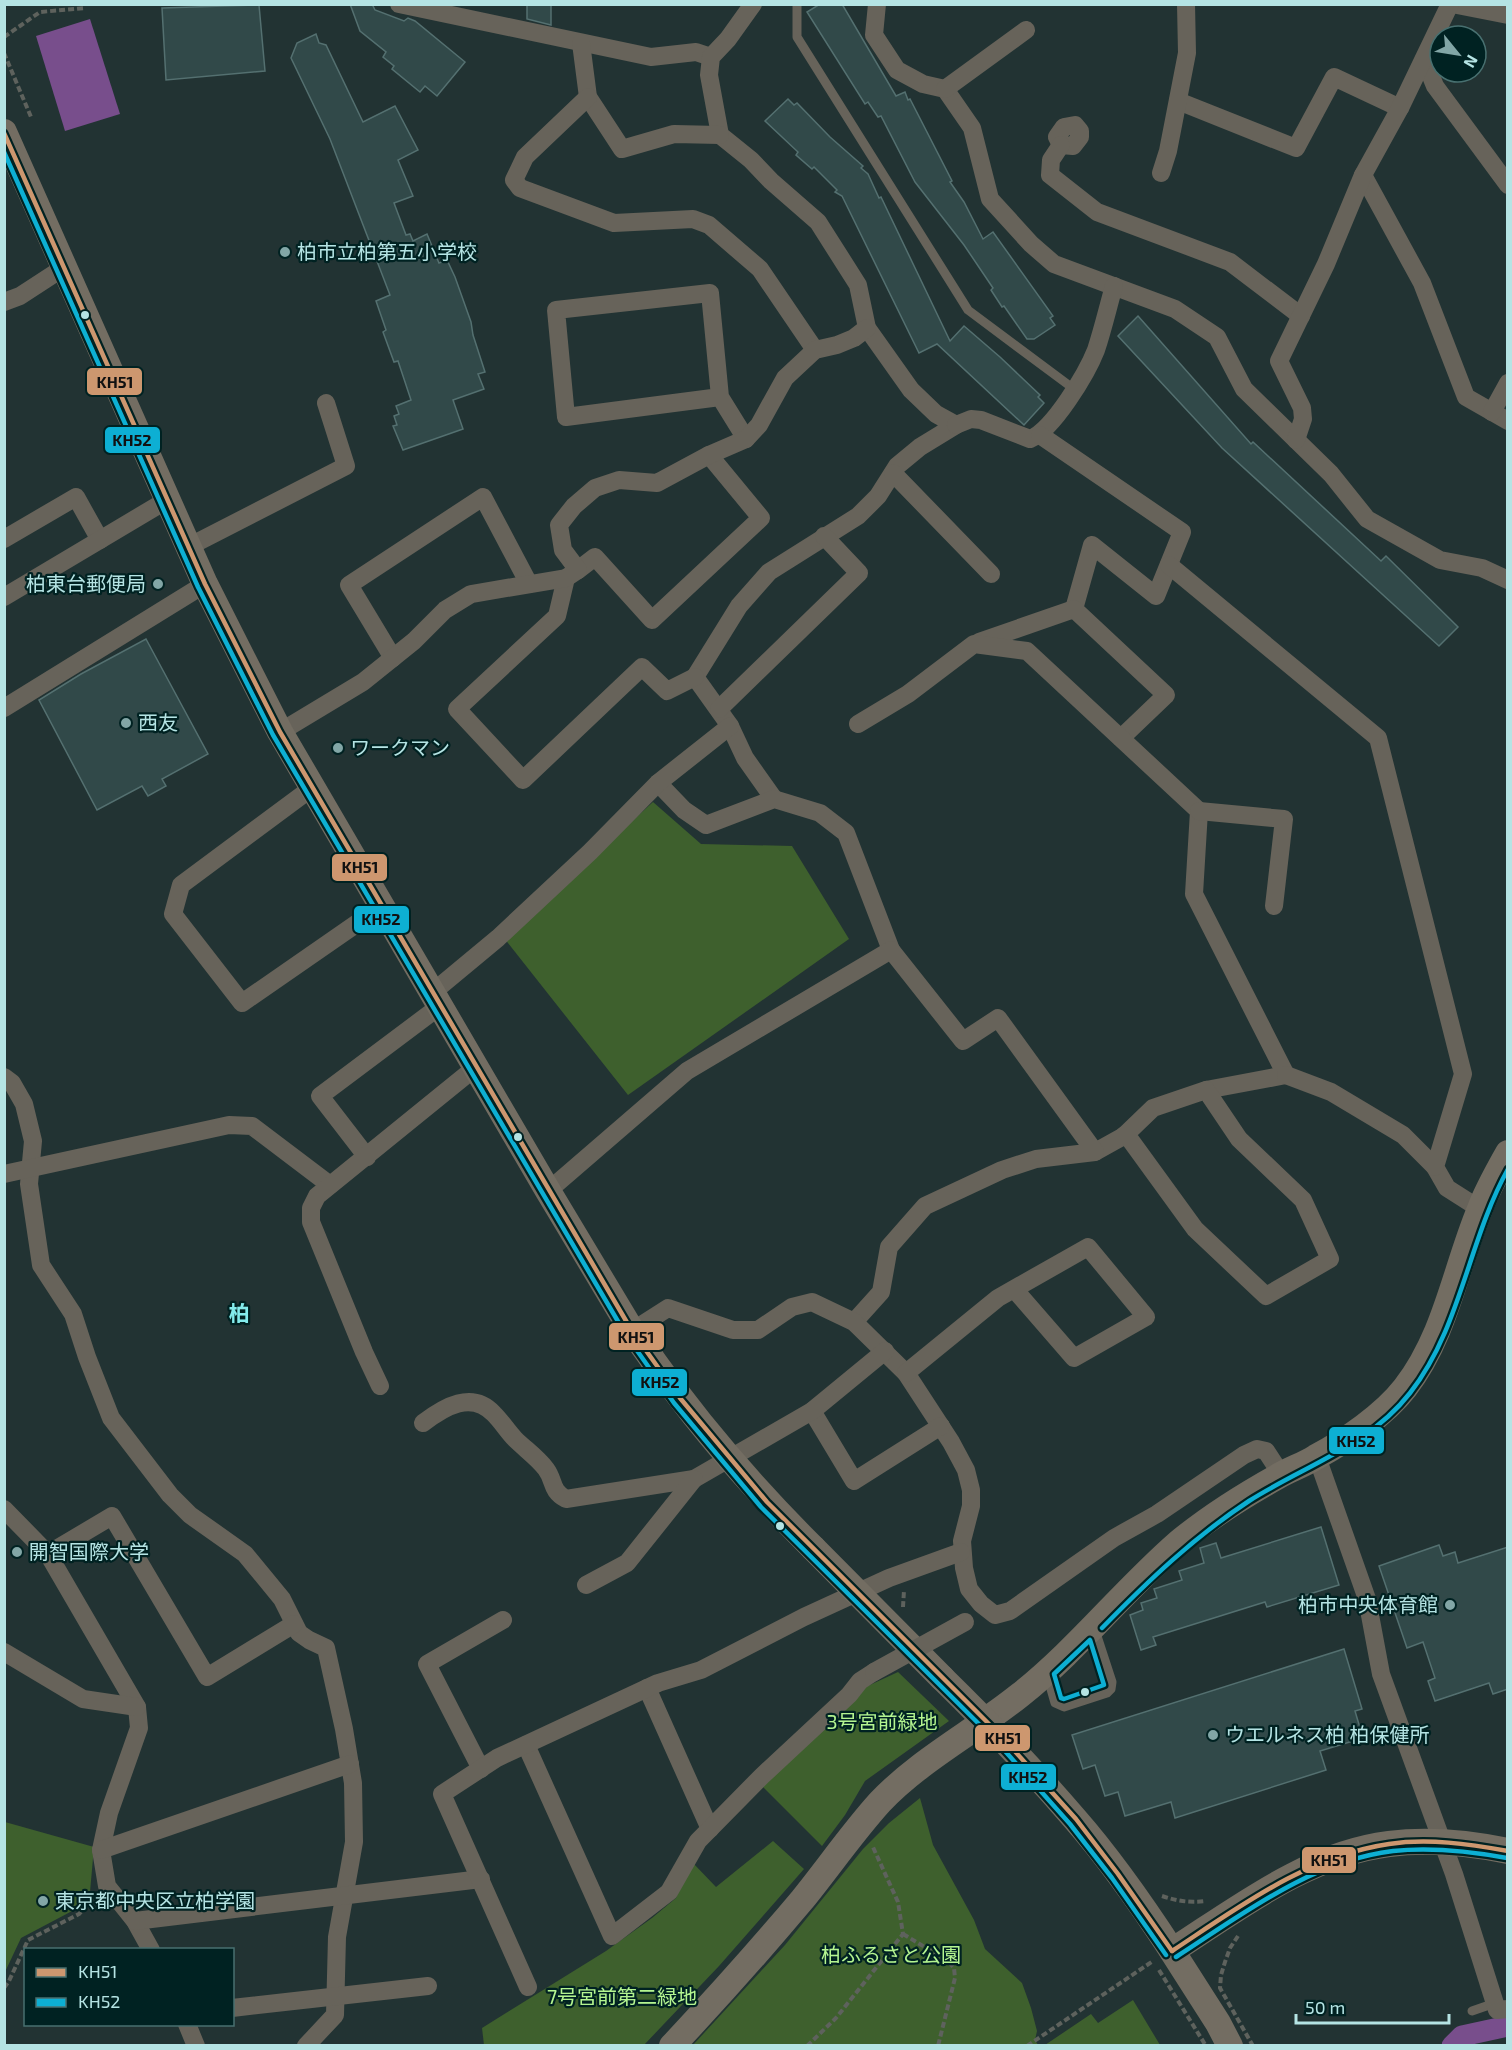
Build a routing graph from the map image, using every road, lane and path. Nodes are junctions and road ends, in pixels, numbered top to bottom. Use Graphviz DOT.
graph roads {
  1 [pos="399,4"];
  2 [pos="753,4"];
  3 [pos="797,4"];
  4 [pos="877,4"];
  5 [pos="1186,4"];
  6 [pos="1451,4"];
  7 [pos="86,8"];
  8 [pos="1508,15"];
  9 [pos="1026,30"];
  10 [pos="4,37"];
  11 [pos="581,43"];
  12 [pos="4,53"];
  13 [pos="711,57"];
  14 [pos="1424,59"];
  15 [pos="945,88"];
  16 [pos="588,97"];
  17 [pos="1178,101"];
  18 [pos="1400,108"];
  19 [pos="31,117"];
  20 [pos="4,132"];
  21 [pos="720,135"];
  22 [pos="1061,145"];
  23 [pos="1161,173"];
  24 [pos="1363,175"];
  25 [pos="1508,185"];
  26 [pos="63,268"];
  27 [pos="1114,286"];
  28 [pos="4,302"];
  29 [pos="1300,315"];
  30 [pos="867,328"];
  31 [pos="815,350"];
  32 [pos="1508,384"];
  33 [pos="1074,389"];
  34 [pos="720,397"];
  35 [pos="326,403"];
  36 [pos="1500,416"];
  37 [pos="956,425"];
  38 [pos="1040,435"];
  39 [pos="746,440"];
  40 [pos="1296,440"];
  41 [pos="709,455"];
  42 [pos="893,473"];
  43 [pos="167,500"];
  44 [pos="824,536"];
  45 [pos="4,539"];
  46 [pos="100,540"];
  47 [pos="188,547"];
  48 [pos="1169,565"];
  49 [pos="572,574"];
  50 [pos="991,574"];
  51 [pos="1508,580"];
  52 [pos="205,584"];
  53 [pos="529,584"];
  54 [pos="4,597"];
  55 [pos="1074,609"];
  56 [pos="975,644"];
  57 [pos="393,658"];
  58 [pos="695,677"];
  59 [pos="4,708"];
  60 [pos="719,709"];
  61 [pos="858,724"];
  62 [pos="730,726"];
  63 [pos="280,732"];
  64 [pos="1121,738"];
  65 [pos="658,783"];
  66 [pos="313,788"];
  67 [pos="774,799"];
  68 [pos="1199,811"];
  69 [pos="382,906"];
  70 [pos="1274,906"];
  71 [pos="891,950"];
  72 [pos="437,999"];
  73 [pos="476,1067"];
  74 [pos="1286,1075"];
  75 [pos="4,1077"];
  76 [pos="1206,1090"];
  77 [pos="1126,1134"];
  78 [pos="1095,1152"];
  79 [pos="1508,1153"];
  80 [pos="367,1157"];
  81 [pos="1435,1167"];
  82 [pos="30,1170"];
  83 [pos="4,1174"];
  84 [pos="330,1185"];
  85 [pos="548,1191"];
  86 [pos="1480,1209"];
  87 [pos="1014,1289"];
  88 [pos="854,1322"];
  89 [pos="632,1331"];
  90 [pos="885,1351"];
  91 [pos="906,1373"];
  92 [pos="380,1386"];
  93 [pos="812,1411"];
  94 [pos="423,1423"];
  95 [pos="941,1426"];
  96 [pos="1317,1457"];
  97 [pos="1281,1474"];
  98 [pos="694,1479"];
  99 [pos="4,1509"];
  100 [pos="961,1552"];
  101 [pos="48,1554"];
  102 [pos="586,1585"];
  103 [pos="857,1593"];
  104 [pos="995,1615"];
  105 [pos="503,1620"];
  106 [pos="294,1624"];
  107 [pos="1094,1625"];
  108 [pos="4,1652"];
  109 [pos="1046,1672"];
  110 [pos="647,1688"];
  111 [pos="137,1707"];
  112 [pos="526,1745"];
  113 [pos="350,1764"];
  114 [pos="480,1769"];
  115 [pos="862,1824"];
  116 [pos="710,1829"];
  117 [pos="101,1850"];
  118 [pos="1508,1851"];
  119 [pos="481,1880"];
  120 [pos="107,1886"];
  121 [pos="1156,1891"];
  122 [pos="343,1898"];
  123 [pos="1215,1899"];
  124 [pos="135,1921"];
  125 [pos="1245,1928"];
  126 [pos="903,1934"];
  127 [pos="24,1948"];
  128 [pos="150,1948"];
  129 [pos="24,1949"];
  130 [pos="1158,1955"];
  131 [pos="428,1986"];
  132 [pos="528,1987"];
  133 [pos="4,1988"];
  134 [pos="336,1996"];
  135 [pos="1501,2006"];
  136 [pos="234,2008"];
  137 [pos="1472,2011"];
  138 [pos="187,2026"];
  139 [pos="196,2046"];
  140 [pos="306,2046"];
  141 [pos="672,2046"];
  142 [pos="807,2046"];
  143 [pos="938,2046"];
  144 [pos="1027,2046"];
  145 [pos="1206,2046"];
  146 [pos="1230,2046"];
  147 [pos="1253,2046"];
  1 -- 11 [label="street"];
  2 -- 13 [label="street"];
  3 -- 33 [label="lane"];
  4 -- 15 [label="street"];
  5 -- 17 [label="street"];
  6 -- 8 [label="street"];
  6 -- 14 [label="street"];
  7 -- 10 [label="path"];
  9 -- 15 [label="street"];
  11 -- 13 [label="street"];
  11 -- 16 [label="street"];
  12 -- 19 [label="path"];
  13 -- 21 [label="street"];
  14 -- 18 [label="street"];
  14 -- 25 [label="street"];
  15 -- 27 [label="street"];
  16 -- 21 [label="street"];
  16 -- 31 [label="street"];
  17 -- 18 [label="street"];
  17 -- 23 [label="street"];
  18 -- 24 [label="street"];
  20 -- 26 [label="street"];
  21 -- 30 [label="street"];
  22 -- 29 [label="street"];
  24 -- 29 [label="street"];
  24 -- 36 [label="street"];
  26 -- 28 [label="street"];
  26 -- 43 [label="street"];
  27 -- 33 [label="street"];
  27 -- 40 [label="street"];
  29 -- 40 [label="street"];
  30 -- 31 [label="street"];
  30 -- 37 [label="street"];
  31 -- 39 [label="street"];
  32 -- 36 [label="street"];
  33 -- 38 [label="street"];
  34 -- 34 [label="street"];
  34 -- 39 [label="street"];
  35 -- 47 [label="street"];
  37 -- 38 [label="street"];
  37 -- 42 [label="street"];
  38 -- 48 [label="street"];
  39 -- 41 [label="street"];
  40 -- 51 [label="street"];
  41 -- 49 [label="street"];
  41 -- 49 [label="street"];
  42 -- 44 [label="street"];
  42 -- 50 [label="street"];
  43 -- 46 [label="street"];
  43 -- 47 [label="street"];
  44 -- 58 [label="street"];
  44 -- 60 [label="street"];
  45 -- 46 [label="street"];
  46 -- 54 [label="street"];
  47 -- 52 [label="street"];
  48 -- 55 [label="street"];
  48 -- 81 [label="street"];
  49 -- 53 [label="street"];
  49 -- 58 [label="street"];
  52 -- 59 [label="street"];
  52 -- 63 [label="street"];
  53 -- 57 [label="street"];
  53 -- 57 [label="street"];
  55 -- 56 [label="street"];
  55 -- 64 [label="street"];
  56 -- 61 [label="street"];
  56 -- 64 [label="street"];
  57 -- 63 [label="street"];
  58 -- 60 [label="street"];
  60 -- 62 [label="street"];
  62 -- 65 [label="street"];
  62 -- 67 [label="street"];
  63 -- 66 [label="street"];
  64 -- 68 [label="street"];
  65 -- 67 [label="street"];
  65 -- 72 [label="street"];
  66 -- 69 [label="street"];
  66 -- 69 [label="street"];
  67 -- 71 [label="street"];
  68 -- 70 [label="street"];
  68 -- 74 [label="street"];
  69 -- 72 [label="street"];
  71 -- 78 [label="street"];
  71 -- 85 [label="street"];
  72 -- 73 [label="street"];
  72 -- 80 [label="street"];
  73 -- 80 [label="street"];
  73 -- 85 [label="street"];
  74 -- 76 [label="street"];
  74 -- 81 [label="street"];
  75 -- 82 [label="street"];
  76 -- 77 [label="street"];
  76 -- 77 [label="street"];
  77 -- 78 [label="street"];
  78 -- 88 [label="street"];
  79 -- 86 [label="street"];
  80 -- 84 [label="street"];
  81 -- 86 [label="street"];
  82 -- 83 [label="street"];
  82 -- 84 [label="street"];
  82 -- 106 [label="street"];
  84 -- 92 [label="street"];
  85 -- 89 [label="street"];
  86 -- 96 [label="street"];
  87 -- 87 [label="street"];
  87 -- 91 [label="street"];
  88 -- 89 [label="street"];
  88 -- 90 [label="street"];
  89 -- 103 [label="street, bridge"];
  90 -- 91 [label="street"];
  90 -- 93 [label="street"];
  91 -- 95 [label="street"];
  93 -- 95 [label="street"];
  93 -- 98 [label="street"];
  94 -- 98 [label="street"];
  95 -- 100 [label="street"];
  96 -- 97 [label="street"];
  96 -- 135 [label="street"];
  97 -- 104 [label="street"];
  97 -- 107 [label="street"];
  98 -- 102 [label="street"];
  99 -- 101 [label="street"];
  100 -- 103 [label="street"];
  100 -- 104 [label="street"];
  101 -- 106 [label="street"];
  101 -- 111 [label="street"];
  103 -- 110 [label="street"];
  103 -- 130 [label="street, bridge"];
  104 -- 116 [label="street, bridge"];
  105 -- 114 [label="street"];
  106 -- 113 [label="street"];
  107 -- 109 [label="street"];
  107 -- 109 [label="lane"];
  108 -- 111 [label="street"];
  109 -- 115 [label="street"];
  110 -- 112 [label="street"];
  110 -- 116 [label="street"];
  111 -- 117 [label="street"];
  112 -- 114 [label="street"];
  112 -- 116 [label="street"];
  113 -- 117 [label="street"];
  113 -- 122 [label="street"];
  114 -- 119 [label="street"];
  115 -- 126 [label="path"];
  115 -- 141 [label="street"];
  117 -- 120 [label="street"];
  118 -- 130 [label="street, bridge"];
  119 -- 122 [label="street"];
  119 -- 132 [label="street"];
  120 -- 124 [label="street"];
  120 -- 127 [label="path"];
  121 -- 123 [label="path, bridge"];
  122 -- 124 [label="street"];
  122 -- 134 [label="street"];
  124 -- 128 [label="street"];
  125 -- 147 [label="path, bridge"];
  126 -- 142 [label="path"];
  126 -- 143 [label="path"];
  129 -- 133 [label="path"];
  130 -- 144 [label="path"];
  130 -- 145 [label="path, bridge"];
  130 -- 146 [label="street"];
  131 -- 134 [label="street"];
  134 -- 136 [label="street"];
  134 -- 140 [label="street"];
  135 -- 137 [label="lane"];
  138 -- 139 [label="street"];
}
